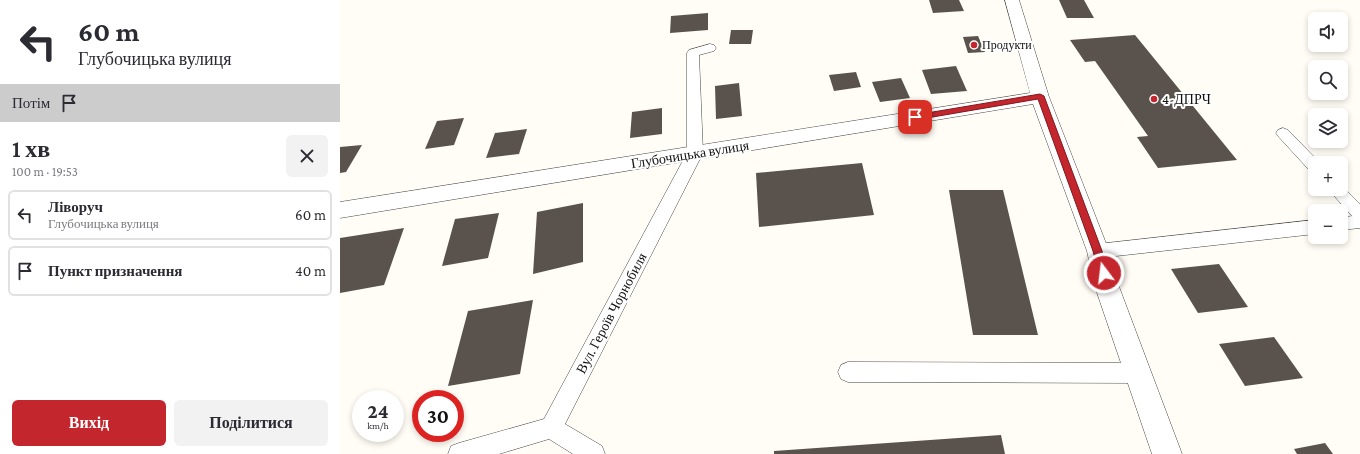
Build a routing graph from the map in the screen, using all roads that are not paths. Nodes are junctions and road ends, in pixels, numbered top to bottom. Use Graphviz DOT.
graph roads {
  1 [pos="1012,0"];
  2 [pos="710,48"];
  3 [pos="1040,96"];
  4 [pos="1283,133"];
  5 [pos="695,153"];
  6 [pos="1308,160"];
  7 [pos="1343,196"];
  8 [pos="340,210"];
  9 [pos="1360,214"];
  10 [pos="1360,222"];
  11 [pos="1348,223"];
  12 [pos="1308,228"];
  13 [pos="1098,251"];
  14 [pos="848,372"];
  15 [pos="1138,373"];
  16 [pos="551,428"];
  17 [pos="458,454"];
  18 [pos="594,454"];
  19 [pos="1167,454"];
  1 -- 3 [label="street"];
  2 -- 5 [label="lane"];
  3 -- 5 [label="street, Глубочицька вулиця"];
  3 -- 13 [label="street"];
  4 -- 6 [label="lane"];
  5 -- 8 [label="street, Глубочицька вулиця"];
  5 -- 16 [label="lane, Вул. Героїв Чорнобиля"];
  7 -- 9 [label="lane"];
  10 -- 11 [label="lane"];
  12 -- 13 [label="lane"];
  13 -- 15 [label="street"];
  14 -- 15 [label="lane"];
  15 -- 19 [label="street"];
  16 -- 17 [label="lane"];
  16 -- 18 [label="lane"];
}
